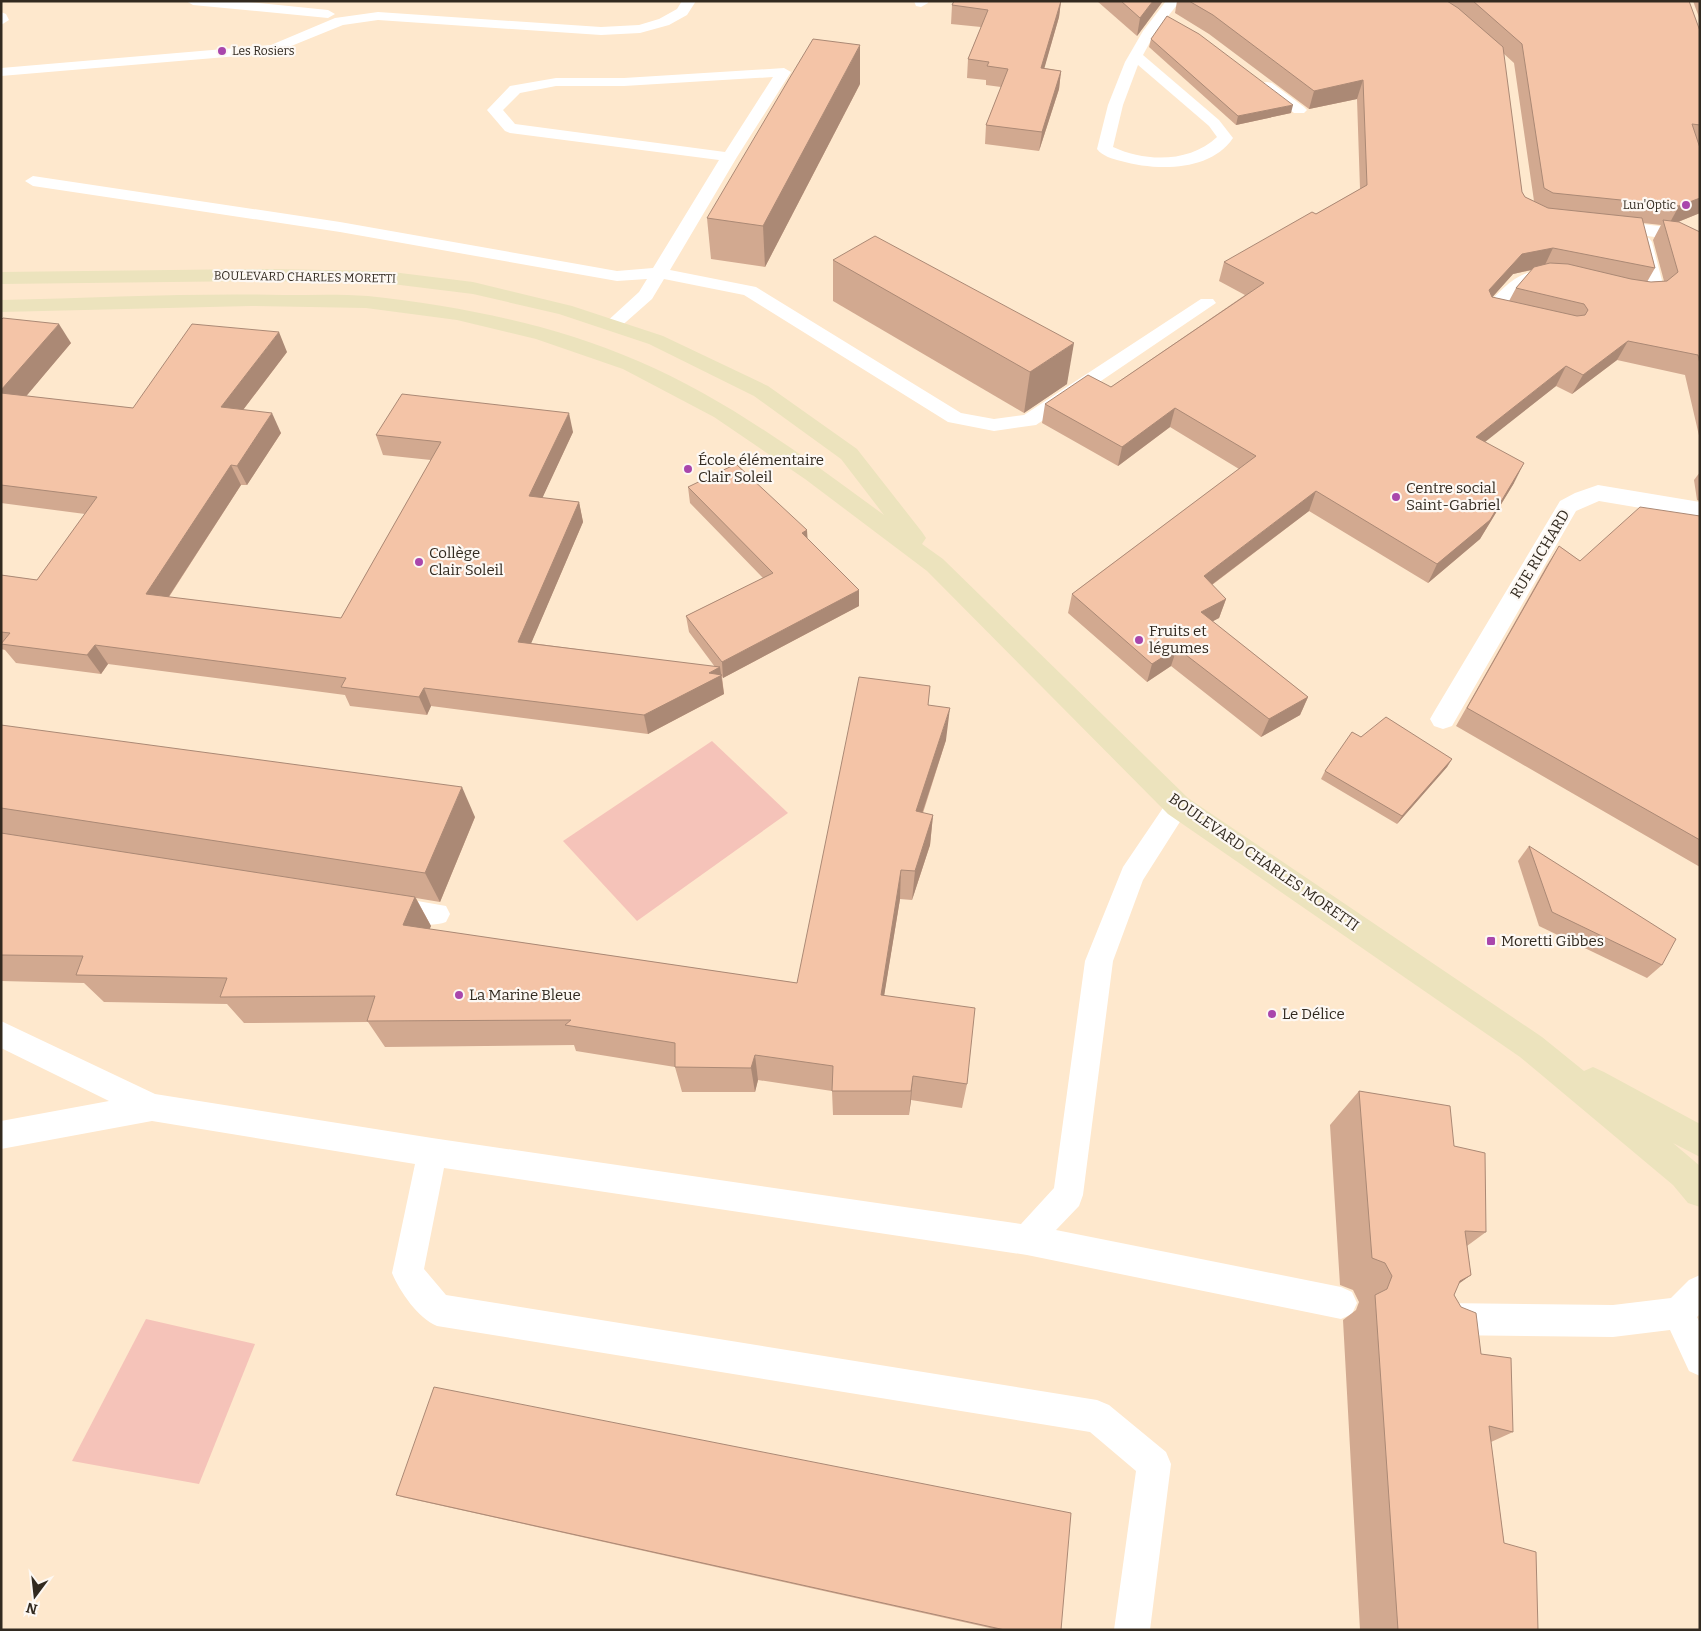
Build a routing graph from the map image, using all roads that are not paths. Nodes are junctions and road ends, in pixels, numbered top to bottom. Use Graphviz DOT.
graph roads {
  1 [pos="193,1"];
  2 [pos="340,1"];
  3 [pos="689,1"];
  4 [pos="1173,1"];
  5 [pos="328,14"];
  6 [pos="1164,15"];
  7 [pos="1179,24"];
  8 [pos="313,30"];
  9 [pos="1136,56"];
  10 [pos="802,70"];
  11 [pos="1,72"];
  12 [pos="784,72"];
  13 [pos="1259,80"];
  14 [pos="1299,110"];
  15 [pos="729,157"];
  16 [pos="32,180"];
  17 [pos="1594,225"];
  18 [pos="1640,230"];
  19 [pos="1700,236"];
  20 [pos="659,273"];
  21 [pos="1,278"];
  22 [pos="1571,280"];
  23 [pos="1616,290"];
  24 [pos="1207,303"];
  25 [pos="1,306"];
  26 [pos="1529,320"];
  27 [pos="612,325"];
  28 [pos="1700,510"];
  29 [pos="934,565"];
  30 [pos="1443,719"];
  31 [pos="1178,806"];
  32 [pos="369,904"];
  33 [pos="437,914"];
  34 [pos="1,1034"];
  35 [pos="1530,1047"];
  36 [pos="152,1107"];
  37 [pos="1,1135"];
  38 [pos="1700,1141"];
  39 [pos="432,1152"];
  40 [pos="1700,1191"];
  41 [pos="1027,1240"];
  42 [pos="1690,1302"];
  43 [pos="1342,1304"];
  44 [pos="1435,1319"];
  45 [pos="1700,1360"];
  46 [pos="1132,1630"];
  1 -- 5 [label="lane"];
  2 -- 5 [label="lane"];
  3 -- 8 [label="lane"];
  4 -- 6 [label="lane"];
  5 -- 8 [label="lane"];
  6 -- 7 [label="lane"];
  6 -- 9 [label="lane"];
  8 -- 11 [label="lane"];
  9 -- 9 [label="lane"];
  10 -- 12 [label="lane"];
  12 -- 15 [label="lane"];
  12 -- 15 [label="lane"];
  13 -- 14 [label="lane"];
  15 -- 20 [label="lane"];
  16 -- 20 [label="lane"];
  17 -- 18 [label="street"];
  18 -- 19 [label="street"];
  18 -- 23 [label="lane"];
  20 -- 24 [label="lane"];
  20 -- 27 [label="lane"];
  21 -- 27 [label="street, BOULEVARD CHARLES MORETTI"];
  22 -- 26 [label="lane"];
  25 -- 29 [label="street, BOULEVARD CHARLES MORETTI"];
  27 -- 29 [label="street, BOULEVARD CHARLES MORETTI"];
  28 -- 30 [label="street, RUE RICHARD"];
  29 -- 31 [label="street, BOULEVARD CHARLES MORETTI"];
  31 -- 35 [label="street, BOULEVARD CHARLES MORETTI"];
  31 -- 41 [label="lane"];
  32 -- 33 [label="lane"];
  34 -- 36 [label="lane"];
  35 -- 38 [label="street, BOULEVARD CHARLES MORETTI"];
  35 -- 40 [label="street, BOULEVARD CHARLES MORETTI"];
  36 -- 37 [label="lane"];
  36 -- 39 [label="lane"];
  39 -- 41 [label="lane"];
  39 -- 46 [label="lane"];
  41 -- 43 [label="lane"];
  42 -- 44 [label="lane"];
  42 -- 45 [label="lane"];
}
